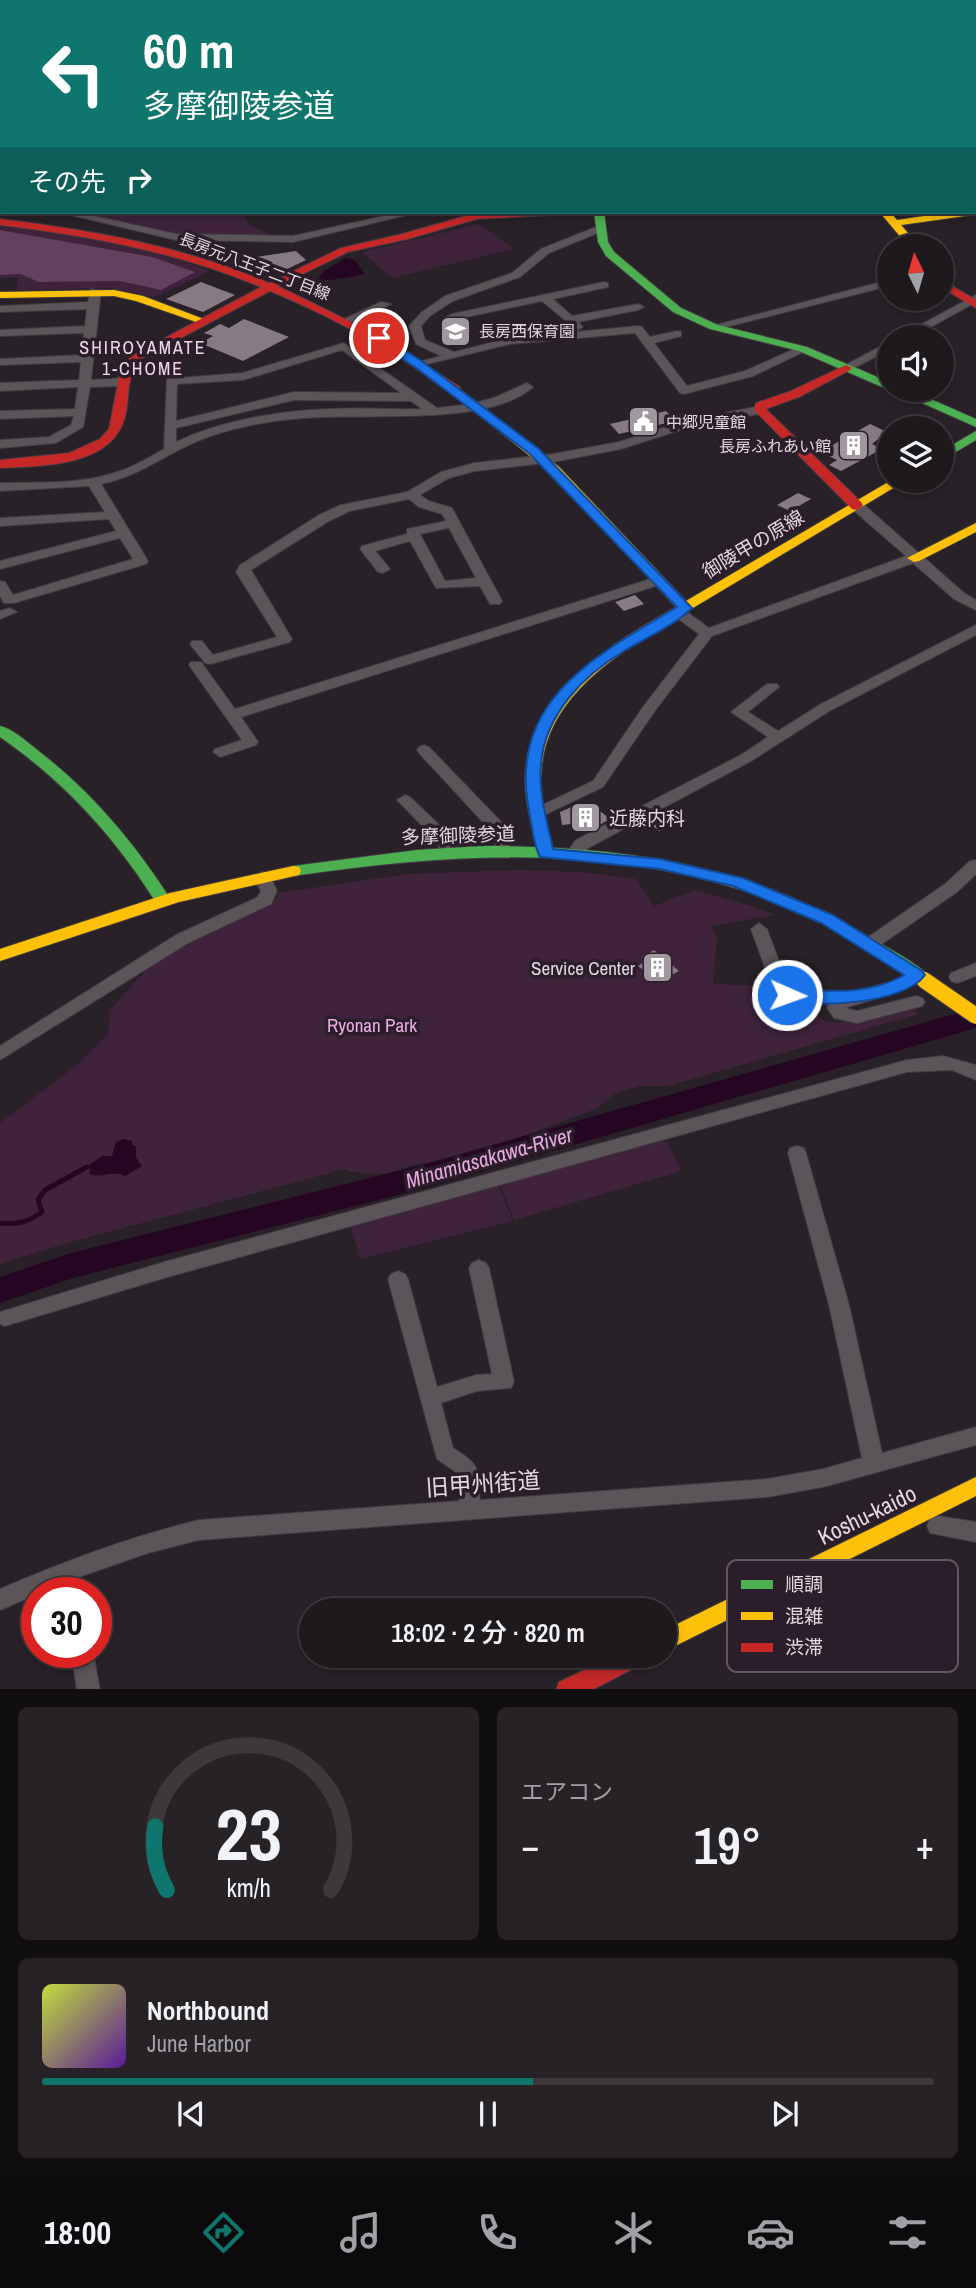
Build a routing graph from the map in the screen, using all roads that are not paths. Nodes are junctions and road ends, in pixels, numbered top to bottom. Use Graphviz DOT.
graph roads {
  1 [pos="72,214"];
  2 [pos="406,214"];
  3 [pos="513,214"];
  4 [pos="932,214"];
  5 [pos="889,217"];
  6 [pos="600,220"];
  7 [pos="0,222"];
  8 [pos="904,234"];
  9 [pos="604,285"];
  10 [pos="877,286"];
  11 [pos="268,288"];
  12 [pos="954,290"];
  13 [pos="0,295"];
  14 [pos="544,297"];
  15 [pos="94,298"];
  16 [pos="974,302"];
  17 [pos="378,304"];
  18 [pos="638,307"];
  19 [pos="0,309"];
  20 [pos="452,317"];
  21 [pos="569,320"];
  22 [pos="203,321"];
  23 [pos="346,321"];
  24 [pos="928,325"];
  25 [pos="713,327"];
  26 [pos="91,329"];
  27 [pos="0,333"];
  28 [pos="584,334"];
  29 [pos="677,334"];
  30 [pos="649,341"];
  31 [pos="803,349"];
  32 [pos="877,351"];
  33 [pos="450,355"];
  34 [pos="88,358"];
  35 [pos="0,362"];
  36 [pos="419,365"];
  37 [pos="846,368"];
  38 [pos="877,381"];
  39 [pos="123,382"];
  40 [pos="84,384"];
  41 [pos="0,387"];
  42 [pos="527,387"];
  43 [pos="413,397"];
  44 [pos="927,402"];
  45 [pos="474,405"];
  46 [pos="760,410"];
  47 [pos="81,412"];
  48 [pos="436,413"];
  49 [pos="0,415"];
  50 [pos="976,423"];
  51 [pos="170,426"];
  52 [pos="976,435"];
  53 [pos="0,444"];
  54 [pos="954,449"];
  55 [pos="170,450"];
  56 [pos="542,459"];
  57 [pos="0,464"];
  58 [pos="93,482"];
  59 [pos="0,487"];
  60 [pos="879,493"];
  61 [pos="411,495"];
  62 [pos="857,506"];
  63 [pos="114,514"];
  64 [pos="0,522"];
  65 [pos="453,523"];
  66 [pos="976,527"];
  67 [pos="410,530"];
  68 [pos="123,533"];
  69 [pos="914,558"];
  70 [pos="0,565"];
  71 [pos="383,569"];
  72 [pos="485,581"];
  73 [pos="657,581"];
  74 [pos="0,585"];
  75 [pos="976,587"];
  76 [pos="959,596"];
  77 [pos="495,601"];
  78 [pos="976,606"];
  79 [pos="682,610"];
  80 [pos="976,629"];
  81 [pos="706,633"];
  82 [pos="197,644"];
  83 [pos="195,665"];
  84 [pos="772,687"];
  85 [pos="232,715"];
  86 [pos="0,730"];
  87 [pos="779,738"];
  88 [pos="423,750"];
  89 [pos="220,752"];
  90 [pos="405,800"];
  91 [pos="537,813"];
  92 [pos="541,832"];
  93 [pos="594,838"];
  94 [pos="578,852"];
  95 [pos="502,853"];
  96 [pos="546,853"];
  97 [pos="447,855"];
  98 [pos="613,858"];
  99 [pos="976,864"];
  100 [pos="262,877"];
  101 [pos="163,900"];
  102 [pos="759,929"];
  103 [pos="870,944"];
  104 [pos="0,955"];
  105 [pos="976,969"];
  106 [pos="957,977"];
  107 [pos="920,978"];
  108 [pos="853,998"];
  109 [pos="916,1002"];
  110 [pos="976,1016"];
  111 [pos="0,1054"];
  112 [pos="976,1074"];
  113 [pos="797,1153"];
  114 [pos="479,1268"];
  115 [pos="398,1279"];
  116 [pos="5,1318"];
  117 [pos="429,1397"];
  118 [pos="976,1436"];
  119 [pos="874,1464"];
  120 [pos="976,1486"];
  121 [pos="470,1511"];
  122 [pos="938,1526"];
  123 [pos="976,1532"];
  124 [pos="828,1560"];
  125 [pos="67,1570"];
  126 [pos="68,1577"];
  127 [pos="0,1600"];
  128 [pos="727,1610"];
  129 [pos="677,1635"];
  130 [pos="85,1668"];
  131 [pos="611,1668"];
  132 [pos="89,1689"];
  133 [pos="567,1689"];
  1 -- 2 [label="street"];
  3 -- 11 [label="main road"];
  4 -- 5 [label="main road"];
  5 -- 8 [label="main road"];
  6 -- 25 [label="main road"];
  6 -- 33 [label="street"];
  7 -- 11 [label="main road, 長房元八王子二丁目線"];
  9 -- 14 [label="street"];
  10 -- 25 [label="street"];
  11 -- 22 [label="main road"];
  11 -- 23 [label="main road, 長房元八王子二丁目線"];
  12 -- 16 [label="main road"];
  13 -- 15 [label="main road"];
  14 -- 20 [label="street"];
  14 -- 21 [label="street"];
  15 -- 19 [label="street"];
  15 -- 22 [label="main road"];
  15 -- 26 [label="street"];
  16 -- 24 [label="street"];
  17 -- 23 [label="street"];
  18 -- 21 [label="street"];
  21 -- 28 [label="street"];
  22 -- 39 [label="main road"];
  23 -- 36 [label="main road, 長房元八王子二丁目線"];
  25 -- 31 [label="main road"];
  26 -- 27 [label="street"];
  26 -- 34 [label="street"];
  28 -- 30 [label="street"];
  28 -- 33 [label="street"];
  29 -- 30 [label="street"];
  30 -- 31 [label="street"];
  31 -- 37 [label="main road"];
  32 -- 37 [label="street"];
  33 -- 36 [label="street"];
  34 -- 35 [label="street"];
  34 -- 40 [label="street"];
  36 -- 45 [label="main road, 長房元八王子二丁目線"];
  37 -- 38 [label="main road"];
  37 -- 46 [label="main road"];
  39 -- 40 [label="street"];
  39 -- 57 [label="main road"];
  40 -- 41 [label="street"];
  40 -- 47 [label="street"];
  42 -- 45 [label="street"];
  43 -- 48 [label="street"];
  43 -- 51 [label="street"];
  43 -- 51 [label="street"];
  44 -- 50 [label="main road"];
  45 -- 48 [label="street"];
  45 -- 56 [label="main road, 長房元八王子二丁目線"];
  46 -- 56 [label="street"];
  46 -- 62 [label="main road"];
  47 -- 49 [label="street"];
  47 -- 53 [label="street"];
  48 -- 55 [label="street"];
  51 -- 55 [label="street"];
  52 -- 54 [label="main road"];
  55 -- 58 [label="street"];
  56 -- 61 [label="street"];
  56 -- 73 [label="main road, 長房元八王子二丁目線"];
  58 -- 59 [label="street"];
  58 -- 63 [label="street"];
  60 -- 62 [label="main road, 御陵甲の原線"];
  61 -- 65 [label="street"];
  61 -- 82 [label="street"];
  62 -- 69 [label="street"];
  62 -- 79 [label="main road, 御陵甲の原線"];
  63 -- 64 [label="street"];
  63 -- 68 [label="street"];
  65 -- 67 [label="street"];
  65 -- 72 [label="street"];
  66 -- 69 [label="main road"];
  67 -- 71 [label="street"];
  67 -- 72 [label="street"];
  68 -- 70 [label="street"];
  68 -- 74 [label="street"];
  69 -- 76 [label="street"];
  69 -- 81 [label="street"];
  72 -- 77 [label="street"];
  73 -- 79 [label="main road, 長房元八王子二丁目線"];
  73 -- 85 [label="street"];
  75 -- 76 [label="street"];
  76 -- 78 [label="street"];
  79 -- 81 [label="street"];
  79 -- 91 [label="main road, 御陵甲の原線"];
  80 -- 87 [label="street"];
  81 -- 91 [label="street"];
  83 -- 85 [label="street"];
  84 -- 87 [label="street"];
  85 -- 89 [label="street"];
  86 -- 101 [label="main road"];
  87 -- 93 [label="street"];
  88 -- 95 [label="street"];
  90 -- 97 [label="street"];
  91 -- 92 [label="main road, 御陵甲の原線"];
  92 -- 94 [label="main road"];
  92 -- 95 [label="main road"];
  92 -- 96 [label="main road, 御陵甲の原線"];
  93 -- 94 [label="street"];
  93 -- 98 [label="street"];
  94 -- 96 [label="main road, 多摩御陵参道"];
  94 -- 98 [label="main road, 多摩御陵参道"];
  95 -- 96 [label="main road, 多摩御陵参道"];
  95 -- 97 [label="main road, 多摩御陵参道"];
  97 -- 100 [label="main road, 多摩御陵参道"];
  98 -- 103 [label="main road, 多摩御陵参道"];
  99 -- 103 [label="street"];
  100 -- 101 [label="main road, 多摩御陵参道"];
  100 -- 111 [label="street"];
  101 -- 104 [label="main road, 多摩御陵参道"];
  102 -- 108 [label="street"];
  103 -- 107 [label="main road, 多摩御陵参道"];
  105 -- 106 [label="street"];
  107 -- 108 [label="street"];
  107 -- 110 [label="main road, 多摩御陵参道, bridge"];
  108 -- 109 [label="street"];
  112 -- 116 [label="street"];
  113 -- 119 [label="street"];
  114 -- 117 [label="street"];
  115 -- 117 [label="street"];
  117 -- 121 [label="street"];
  118 -- 119 [label="street, 旧甲州街道"];
  119 -- 121 [label="street, 旧甲州街道"];
  120 -- 124 [label="main road, Koshu-kaido"];
  121 -- 125 [label="street, 旧甲州街道"];
  122 -- 123 [label="street"];
  125 -- 126 [label="street"];
  125 -- 127 [label="street, 旧甲州街道"];
  128 -- 129 [label="main road, Koshu-kaido"];
  130 -- 132 [label="street"];
  131 -- 133 [label="main road"];
}
